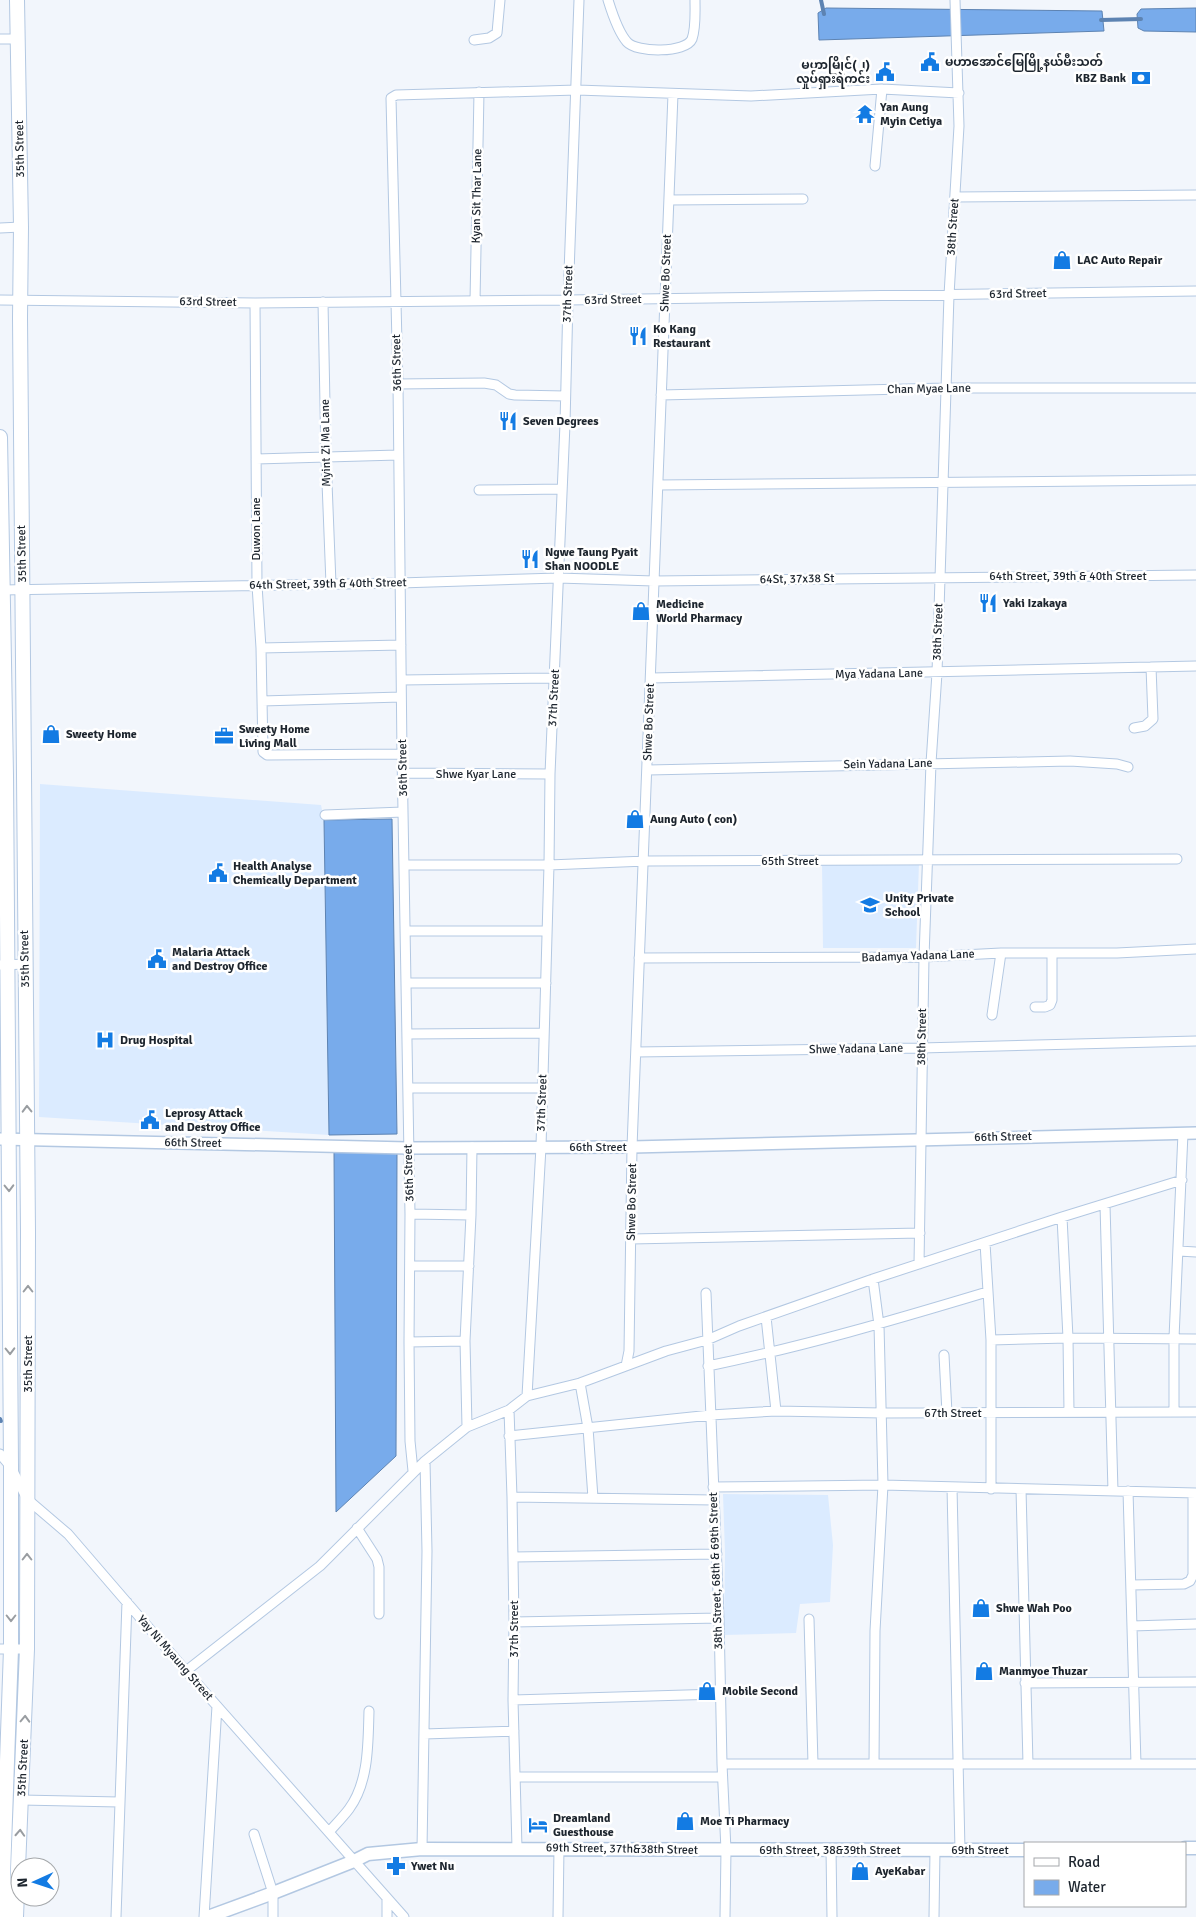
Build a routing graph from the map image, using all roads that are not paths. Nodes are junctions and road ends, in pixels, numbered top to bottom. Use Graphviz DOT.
graph roads {
  1 [pos="18,0"];
  2 [pos="500,0"];
  3 [pos="579,0"];
  4 [pos="608,0"];
  5 [pos="695,0"];
  6 [pos="956,4"];
  7 [pos="0,39"];
  8 [pos="18,39"];
  9 [pos="474,40"];
  10 [pos="882,89"];
  11 [pos="577,90"];
  12 [pos="480,92"];
  13 [pos="959,93"];
  14 [pos="673,94"];
  15 [pos="875,166"];
  16 [pos="1196,194"];
  17 [pos="955,197"];
  18 [pos="669,200"];
  19 [pos="803,200"];
  20 [pos="21,227"];
  21 [pos="0,228"];
  22 [pos="1196,291"];
  23 [pos="949,295"];
  24 [pos="666,299"];
  25 [pos="0,300"];
  26 [pos="568,300"];
  27 [pos="20,301"];
  28 [pos="475,301"];
  29 [pos="323,302"];
  30 [pos="396,302"];
  31 [pos="255,303"];
  32 [pos="398,384"];
  33 [pos="945,388"];
  34 [pos="1196,388"];
  35 [pos="661,395"];
  36 [pos="566,396"];
  37 [pos="0,437"];
  38 [pos="398,455"];
  39 [pos="326,457"];
  40 [pos="256,459"];
  41 [pos="1196,480"];
  42 [pos="944,482"];
  43 [pos="658,485"];
  44 [pos="562,489"];
  45 [pos="479,490"];
  46 [pos="1196,575"];
  47 [pos="940,577"];
  48 [pos="558,578"];
  49 [pos="654,581"];
  50 [pos="400,583"];
  51 [pos="257,584"];
  52 [pos="331,584"];
  53 [pos="23,589"];
  54 [pos="2,590"];
  55 [pos="401,645"];
  56 [pos="261,648"];
  57 [pos="1196,666"];
  58 [pos="1151,667"];
  59 [pos="937,673"];
  60 [pos="555,678"];
  61 [pos="651,678"];
  62 [pos="402,680"];
  63 [pos="402,697"];
  64 [pos="262,701"];
  65 [pos="1134,728"];
  66 [pos="402,754"];
  67 [pos="931,763"];
  68 [pos="1128,767"];
  69 [pos="648,770"];
  70 [pos="403,773"];
  71 [pos="550,774"];
  72 [pos="24,775"];
  73 [pos="3,776"];
  74 [pos="404,812"];
  75 [pos="325,815"];
  76 [pos="1177,859"];
  77 [pos="928,860"];
  78 [pos="643,861"];
  79 [pos="404,865"];
  80 [pos="549,865"];
  81 [pos="547,930"];
  82 [pos="405,931"];
  83 [pos="1196,949"];
  84 [pos="1001,953"];
  85 [pos="1052,953"];
  86 [pos="924,957"];
  87 [pos="639,958"];
  88 [pos="26,964"];
  89 [pos="4,965"];
  90 [pos="406,983"];
  91 [pos="546,983"];
  92 [pos="4,1000"];
  93 [pos="1035,1007"];
  94 [pos="992,1016"];
  95 [pos="544,1033"];
  96 [pos="407,1034"];
  97 [pos="1196,1041"];
  98 [pos="921,1048"];
  99 [pos="636,1052"];
  100 [pos="408,1088"];
  101 [pos="542,1088"];
  102 [pos="1183,1133"];
  103 [pos="1196,1133"];
  104 [pos="4,1139"];
  105 [pos="28,1139"];
  106 [pos="920,1139"];
  107 [pos="632,1146"];
  108 [pos="472,1147"];
  109 [pos="541,1147"];
  110 [pos="408,1148"];
  111 [pos="1182,1180"];
  112 [pos="1105,1205"];
  113 [pos="410,1214"];
  114 [pos="472,1215"];
  115 [pos="1062,1217"];
  116 [pos="920,1234"];
  117 [pos="631,1240"];
  118 [pos="985,1242"];
  119 [pos="1179,1251"];
  120 [pos="1196,1252"];
  121 [pos="919,1264"];
  122 [pos="411,1266"];
  123 [pos="469,1266"];
  124 [pos="873,1279"];
  125 [pos="987,1292"];
  126 [pos="706,1293"];
  127 [pos="10,1313"];
  128 [pos="28,1313"];
  129 [pos="766,1317"];
  130 [pos="879,1325"];
  131 [pos="1068,1338"];
  132 [pos="1174,1338"];
  133 [pos="1109,1339"];
  134 [pos="1196,1339"];
  135 [pos="708,1340"];
  136 [pos="991,1340"];
  137 [pos="465,1341"];
  138 [pos="409,1342"];
  139 [pos="770,1354"];
  140 [pos="944,1354"];
  141 [pos="626,1366"];
  142 [pos="708,1366"];
  143 [pos="580,1383"];
  144 [pos="527,1396"];
  145 [pos="508,1410"];
  146 [pos="776,1411"];
  147 [pos="992,1412"];
  148 [pos="1069,1412"];
  149 [pos="1110,1412"];
  150 [pos="1174,1412"];
  151 [pos="1196,1412"];
  152 [pos="882,1413"];
  153 [pos="947,1413"];
  154 [pos="711,1415"];
  155 [pos="467,1427"];
  156 [pos="588,1428"];
  157 [pos="509,1436"];
  158 [pos="0,1454"];
  159 [pos="425,1461"];
  160 [pos="12,1467"];
  161 [pos="413,1471"];
  162 [pos="883,1485"];
  163 [pos="713,1487"];
  164 [pos="952,1487"];
  165 [pos="991,1489"];
  166 [pos="1020,1489"];
  167 [pos="1113,1491"];
  168 [pos="1128,1491"];
  169 [pos="1194,1493"];
  170 [pos="512,1497"];
  171 [pos="593,1498"];
  172 [pos="27,1499"];
  173 [pos="714,1500"];
  174 [pos="357,1528"];
  175 [pos="717,1554"];
  176 [pos="513,1556"];
  177 [pos="1131,1585"];
  178 [pos="127,1602"];
  179 [pos="379,1614"];
  180 [pos="719,1618"];
  181 [pos="809,1618"];
  182 [pos="514,1622"];
  183 [pos="1196,1624"];
  184 [pos="1132,1626"];
  185 [pos="5,1649"];
  186 [pos="27,1649"];
  187 [pos="186,1671"];
  188 [pos="1134,1682"];
  189 [pos="1196,1682"];
  190 [pos="1025,1683"];
  191 [pos="720,1694"];
  192 [pos="513,1700"];
  193 [pos="217,1706"];
  194 [pos="369,1711"];
  195 [pos="4,1729"];
  196 [pos="514,1731"];
  197 [pos="424,1734"];
  198 [pos="722,1764"];
  199 [pos="813,1764"];
  200 [pos="874,1764"];
  201 [pos="959,1764"];
  202 [pos="1028,1764"];
  203 [pos="1136,1764"];
  204 [pos="1196,1764"];
  205 [pos="3,1775"];
  206 [pos="516,1777"];
  207 [pos="722,1777"];
  208 [pos="21,1800"];
  209 [pos="119,1802"];
  210 [pos="2,1822"];
  211 [pos="329,1832"];
  212 [pos="254,1834"];
  213 [pos="518,1848"];
  214 [pos="559,1848"];
  215 [pos="422,1849"];
  216 [pos="831,1849"];
  217 [pos="726,1850"];
  218 [pos="934,1850"];
  219 [pos="960,1850"];
  220 [pos="1024,1850"];
  221 [pos="354,1861"];
  222 [pos="2,1874"];
  223 [pos="273,1893"];
  224 [pos="387,1898"];
  225 [pos="4,1917"];
  226 [pos="16,1917"];
  227 [pos="116,1917"];
  228 [pos="206,1917"];
  229 [pos="273,1917"];
  230 [pos="387,1917"];
  231 [pos="404,1917"];
  232 [pos="558,1917"];
  233 [pos="726,1917"];
  234 [pos="832,1917"];
  235 [pos="934,1917"];
  1 -- 8 [label="main road, 35th Street"];
  2 -- 9 [label="street"];
  3 -- 11 [label="street, 37th Street"];
  4 -- 5 [label="street"];
  6 -- 13 [label="street, 38th Street"];
  7 -- 8 [label="street"];
  8 -- 20 [label="main road, 35th Street"];
  10 -- 13 [label="street"];
  10 -- 14 [label="street"];
  10 -- 15 [label="street"];
  11 -- 12 [label="street"];
  11 -- 14 [label="street"];
  11 -- 26 [label="street, 37th Street"];
  12 -- 28 [label="street, Kyan Sit Thar Lane"];
  12 -- 30 [label="street, 36th Street"];
  13 -- 17 [label="street, 38th Street"];
  14 -- 18 [label="street, Shwe Bo Street"];
  16 -- 17 [label="street"];
  17 -- 23 [label="street, 38th Street"];
  18 -- 19 [label="street"];
  18 -- 24 [label="street, Shwe Bo Street"];
  20 -- 21 [label="street"];
  20 -- 27 [label="main road, 35th Street"];
  22 -- 23 [label="street, 63rd Street"];
  23 -- 24 [label="street, 63rd Street"];
  23 -- 33 [label="street, 38th Street"];
  24 -- 26 [label="street, 63rd Street"];
  24 -- 35 [label="street, Shwe Bo Street"];
  25 -- 27 [label="street, 63rd Street"];
  26 -- 28 [label="street, 63rd Street"];
  26 -- 36 [label="street, 37th Street"];
  27 -- 31 [label="street, 63rd Street"];
  27 -- 53 [label="main road, 35th Street"];
  28 -- 30 [label="street, 63rd Street"];
  29 -- 30 [label="street, 63rd Street"];
  29 -- 31 [label="street, 63rd Street"];
  29 -- 39 [label="street, Myint Zi Ma Lane"];
  30 -- 32 [label="street, 36th Street"];
  31 -- 40 [label="street, Duwon Lane"];
  32 -- 36 [label="street"];
  32 -- 38 [label="street, 36th Street"];
  33 -- 34 [label="street, Chan Myae Lane"];
  33 -- 35 [label="street, Chan Myae Lane"];
  33 -- 42 [label="street, 38th Street"];
  35 -- 43 [label="street, Shwe Bo Street"];
  36 -- 44 [label="street, 37th Street"];
  37 -- 54 [label="main road, 35th Street"];
  38 -- 39 [label="street"];
  38 -- 50 [label="street, 36th Street"];
  39 -- 40 [label="street"];
  39 -- 52 [label="street, Myint Zi Ma Lane"];
  40 -- 51 [label="street, Duwon Lane"];
  41 -- 42 [label="street"];
  42 -- 43 [label="street"];
  42 -- 47 [label="street, 38th Street"];
  43 -- 49 [label="street, Shwe Bo Street"];
  44 -- 45 [label="street"];
  44 -- 48 [label="street, 37th Street"];
  46 -- 47 [label="street, 64th Street, 39th & 40th Street"];
  47 -- 49 [label="street, 64St, 37x38 St"];
  47 -- 59 [label="street, 38th Street"];
  48 -- 49 [label="street, 64th Street, 39th & 40th Street"];
  48 -- 50 [label="street, 64th Street, 39th & 40th Street"];
  48 -- 60 [label="street, 37th Street"];
  49 -- 61 [label="street, Shwe Bo Street"];
  50 -- 52 [label="street, 64th Street, 39th & 40th Street"];
  50 -- 55 [label="street, 36th Street"];
  51 -- 52 [label="street, 64th Street, 39th & 40th Street"];
  51 -- 53 [label="street, 64th Street, 39th & 40th Street"];
  51 -- 56 [label="street, Duwon Lane"];
  53 -- 54 [label="street, 64th Street, 39th & 40th Street"];
  53 -- 72 [label="main road, 35th Street"];
  54 -- 73 [label="main road, 35th Street"];
  55 -- 56 [label="street"];
  55 -- 62 [label="street, 36th Street"];
  56 -- 64 [label="street, Duwon Lane"];
  57 -- 58 [label="street, Mya Yadana Lane"];
  58 -- 59 [label="street, Mya Yadana Lane"];
  58 -- 65 [label="street"];
  59 -- 61 [label="street, Mya Yadana Lane"];
  59 -- 67 [label="street, 38th Street"];
  60 -- 62 [label="street"];
  60 -- 71 [label="street, 37th Street"];
  61 -- 69 [label="street, Shwe Bo Street"];
  62 -- 63 [label="street, 36th Street"];
  63 -- 64 [label="street"];
  63 -- 66 [label="street, 36th Street"];
  64 -- 66 [label="street, Duwon Lane"];
  66 -- 70 [label="street, 36th Street"];
  67 -- 68 [label="street, Sein Yadana Lane"];
  67 -- 69 [label="street, Sein Yadana Lane"];
  67 -- 77 [label="street, 38th Street"];
  69 -- 78 [label="street, Shwe Bo Street"];
  70 -- 71 [label="street, Shwe Kyar Lane"];
  70 -- 74 [label="street, 36th Street"];
  71 -- 80 [label="street, 37th Street"];
  72 -- 73 [label="street"];
  72 -- 88 [label="main road, 35th Street"];
  73 -- 89 [label="main road, 35th Street"];
  74 -- 75 [label="street"];
  74 -- 79 [label="street, 36th Street"];
  76 -- 77 [label="street, 65th Street"];
  77 -- 78 [label="street, 65th Street"];
  77 -- 86 [label="street, 38th Street"];
  78 -- 80 [label="street, 65th Street"];
  78 -- 87 [label="street, Shwe Bo Street"];
  79 -- 80 [label="street, 65th Street"];
  79 -- 82 [label="street, 36th Street"];
  80 -- 81 [label="street, 37th Street"];
  81 -- 82 [label="street"];
  81 -- 91 [label="street, 37th Street"];
  82 -- 90 [label="street, 36th Street"];
  83 -- 85 [label="street, Badamya Yadana Lane"];
  84 -- 85 [label="street, Badamya Yadana Lane"];
  84 -- 86 [label="street, Badamya Yadana Lane"];
  84 -- 94 [label="street"];
  85 -- 93 [label="street"];
  86 -- 87 [label="street, Badamya Yadana Lane"];
  86 -- 98 [label="street, 38th Street"];
  87 -- 99 [label="street, Shwe Bo Street"];
  88 -- 89 [label="street"];
  105 -- 88 [label="main road, 35th Street, one-way"];
  89 -- 92 [label="main road, 35th Street"];
  90 -- 91 [label="street"];
  90 -- 96 [label="street, 36th Street"];
  91 -- 95 [label="street, 37th Street"];
  92 -- 104 [label="main road, 35th Street"];
  95 -- 96 [label="street"];
  95 -- 101 [label="street, 37th Street"];
  96 -- 100 [label="street, 36th Street"];
  97 -- 98 [label="street, Shwe Yadana Lane"];
  98 -- 99 [label="street, Shwe Yadana Lane"];
  98 -- 106 [label="street, 38th Street"];
  99 -- 107 [label="street, Shwe Bo Street"];
  100 -- 101 [label="street"];
  100 -- 110 [label="street, 36th Street"];
  101 -- 109 [label="street, 37th Street"];
  102 -- 103 [label="street, 66th Street"];
  102 -- 106 [label="street, 66th Street"];
  102 -- 111 [label="street"];
  104 -- 105 [label="street, 66th Street"];
  104 -- 127 [label="main road, 35th Street, one-way"];
  105 -- 110 [label="street, 66th Street"];
  128 -- 105 [label="main road, 35th Street, one-way"];
  106 -- 107 [label="street, 66th Street"];
  106 -- 116 [label="street, 38th Street"];
  107 -- 109 [label="street, 66th Street"];
  107 -- 117 [label="street, Shwe Bo Street"];
  108 -- 109 [label="street, 66th Street"];
  108 -- 110 [label="street, 66th Street"];
  108 -- 114 [label="street"];
  109 -- 144 [label="street, 37th Street"];
  110 -- 113 [label="street, 36th Street"];
  111 -- 112 [label="street"];
  111 -- 119 [label="street"];
  112 -- 115 [label="street"];
  112 -- 133 [label="street"];
  113 -- 114 [label="street"];
  113 -- 122 [label="street, 36th Street"];
  114 -- 123 [label="street"];
  115 -- 118 [label="street"];
  115 -- 131 [label="street"];
  116 -- 117 [label="street"];
  116 -- 121 [label="street, 38th Street"];
  117 -- 141 [label="street, Shwe Bo Street"];
  118 -- 121 [label="street"];
  118 -- 125 [label="street"];
  119 -- 120 [label="street"];
  119 -- 132 [label="street"];
  121 -- 124 [label="street"];
  122 -- 123 [label="street"];
  122 -- 138 [label="street, 36th Street"];
  123 -- 137 [label="street"];
  124 -- 129 [label="street"];
  124 -- 130 [label="street"];
  125 -- 130 [label="street"];
  125 -- 136 [label="street"];
  126 -- 135 [label="street, 38th Street, 68th & 69th Street"];
  127 -- 128 [label="main road"];
  127 -- 160 [label="main road, 35th Street, one-way"];
  128 -- 172 [label="main road, 35th Street"];
  129 -- 135 [label="street"];
  129 -- 139 [label="street"];
  130 -- 139 [label="street"];
  130 -- 152 [label="street"];
  131 -- 133 [label="street"];
  131 -- 136 [label="street"];
  131 -- 148 [label="street"];
  132 -- 133 [label="street"];
  132 -- 134 [label="street"];
  132 -- 150 [label="street"];
  133 -- 149 [label="street"];
  135 -- 141 [label="street"];
  135 -- 142 [label="street, 38th Street, 68th & 69th Street"];
  136 -- 147 [label="street"];
  137 -- 138 [label="street"];
  137 -- 155 [label="street"];
  138 -- 161 [label="street, 36th Street"];
  139 -- 142 [label="street"];
  139 -- 146 [label="street"];
  140 -- 153 [label="street"];
  141 -- 143 [label="street"];
  142 -- 154 [label="street, 38th Street, 68th & 69th Street"];
  143 -- 144 [label="street"];
  143 -- 156 [label="street"];
  144 -- 145 [label="street"];
  145 -- 155 [label="street"];
  145 -- 157 [label="street, 37th Street"];
  146 -- 152 [label="street, 67th Street"];
  146 -- 154 [label="street, 67th Street"];
  147 -- 148 [label="street, 67th Street"];
  147 -- 153 [label="street, 67th Street"];
  147 -- 165 [label="street"];
  148 -- 149 [label="street, 67th Street"];
  149 -- 150 [label="street, 67th Street"];
  149 -- 167 [label="street"];
  150 -- 151 [label="street, 67th Street"];
  152 -- 153 [label="street, 67th Street"];
  152 -- 162 [label="street"];
  154 -- 156 [label="street, 67th Street"];
  154 -- 163 [label="street, 38th Street, 68th & 69th Street"];
  155 -- 159 [label="street"];
  156 -- 157 [label="street, 67th Street"];
  156 -- 171 [label="street"];
  157 -- 170 [label="street, 37th Street"];
  158 -- 160 [label="street, Yay Ni Myaung Street"];
  159 -- 161 [label="street"];
  159 -- 197 [label="street"];
  160 -- 172 [label="street, Yay Ni Myaung Street"];
  160 -- 185 [label="main road, 35th Street, one-way"];
  161 -- 174 [label="street"];
  162 -- 163 [label="street"];
  162 -- 164 [label="street"];
  162 -- 200 [label="street"];
  163 -- 173 [label="street, 38th Street, 68th & 69th Street"];
  164 -- 165 [label="street"];
  164 -- 201 [label="street"];
  165 -- 166 [label="street"];
  166 -- 167 [label="street"];
  166 -- 190 [label="street"];
  167 -- 168 [label="street"];
  168 -- 169 [label="street"];
  168 -- 177 [label="street"];
  169 -- 177 [label="street"];
  170 -- 171 [label="street"];
  170 -- 176 [label="street, 37th Street"];
  171 -- 173 [label="street"];
  172 -- 178 [label="street, Yay Ni Myaung Street"];
  186 -- 172 [label="main road, 35th Street, one-way"];
  173 -- 175 [label="street, 38th Street, 68th & 69th Street"];
  174 -- 179 [label="street"];
  174 -- 187 [label="street"];
  175 -- 176 [label="street"];
  175 -- 180 [label="street, 38th Street, 68th & 69th Street"];
  176 -- 182 [label="street, 37th Street"];
  177 -- 184 [label="street"];
  178 -- 187 [label="street, Yay Ni Myaung Street"];
  178 -- 209 [label="street"];
  180 -- 182 [label="street"];
  180 -- 191 [label="street, 38th Street, 68th & 69th Street"];
  181 -- 199 [label="street"];
  182 -- 192 [label="street, 37th Street"];
  183 -- 184 [label="street"];
  184 -- 188 [label="street"];
  185 -- 186 [label="street"];
  185 -- 195 [label="main road, 35th Street"];
  208 -- 186 [label="main road, 35th Street, one-way"];
  187 -- 193 [label="street, Yay Ni Myaung Street"];
  188 -- 189 [label="street"];
  188 -- 190 [label="street"];
  188 -- 203 [label="street"];
  190 -- 202 [label="street"];
  191 -- 192 [label="street"];
  191 -- 198 [label="street, 38th Street, 68th & 69th Street"];
  192 -- 196 [label="street, 37th Street"];
  193 -- 211 [label="street, Yay Ni Myaung Street"];
  193 -- 228 [label="street"];
  194 -- 211 [label="street"];
  195 -- 205 [label="main road, 35th Street"];
  196 -- 197 [label="street"];
  196 -- 206 [label="street, 37th Street"];
  197 -- 215 [label="street"];
  198 -- 199 [label="street"];
  198 -- 207 [label="street, 38th Street, 68th & 69th Street"];
  199 -- 200 [label="street"];
  200 -- 201 [label="street"];
  201 -- 202 [label="street"];
  201 -- 219 [label="street"];
  202 -- 203 [label="street"];
  203 -- 204 [label="street"];
  205 -- 210 [label="main road, 35th Street"];
  206 -- 207 [label="street"];
  206 -- 213 [label="street, 37th Street"];
  207 -- 217 [label="street, 38th Street, 68th & 69th Street"];
  208 -- 209 [label="street"];
  226 -- 208 [label="main road, 35th Street, one-way"];
  209 -- 227 [label="street"];
  210 -- 222 [label="main road, 35th Street"];
  211 -- 221 [label="street, Yay Ni Myaung Street"];
  212 -- 223 [label="street"];
  213 -- 214 [label="main road, 69th Street, 37th&38th Street"];
  213 -- 215 [label="main road, 69th Street, 37th&38th Street"];
  214 -- 217 [label="main road, 69th Street, 37th&38th Street"];
  214 -- 232 [label="street"];
  215 -- 221 [label="main road, 69th Street, 37th&38th Street"];
  216 -- 217 [label="main road, 69th Street, 38&39th Street"];
  216 -- 218 [label="main road, 69th Street, 38&39th Street"];
  216 -- 234 [label="street"];
  217 -- 233 [label="street, 38th Street, 68th & 69th Street"];
  218 -- 219 [label="main road, 69th Street"];
  218 -- 235 [label="street"];
  219 -- 220 [label="main road, 69th Street"];
  221 -- 223 [label="main road, 69th Street, 37th&38th Street"];
  221 -- 224 [label="street, Yay Ni Myaung Street"];
  222 -- 225 [label="main road, 35th Street"];
  223 -- 228 [label="main road"];
  223 -- 229 [label="street"];
  224 -- 230 [label="street"];
  224 -- 231 [label="street, Yay Ni Myaung Street"];
}
